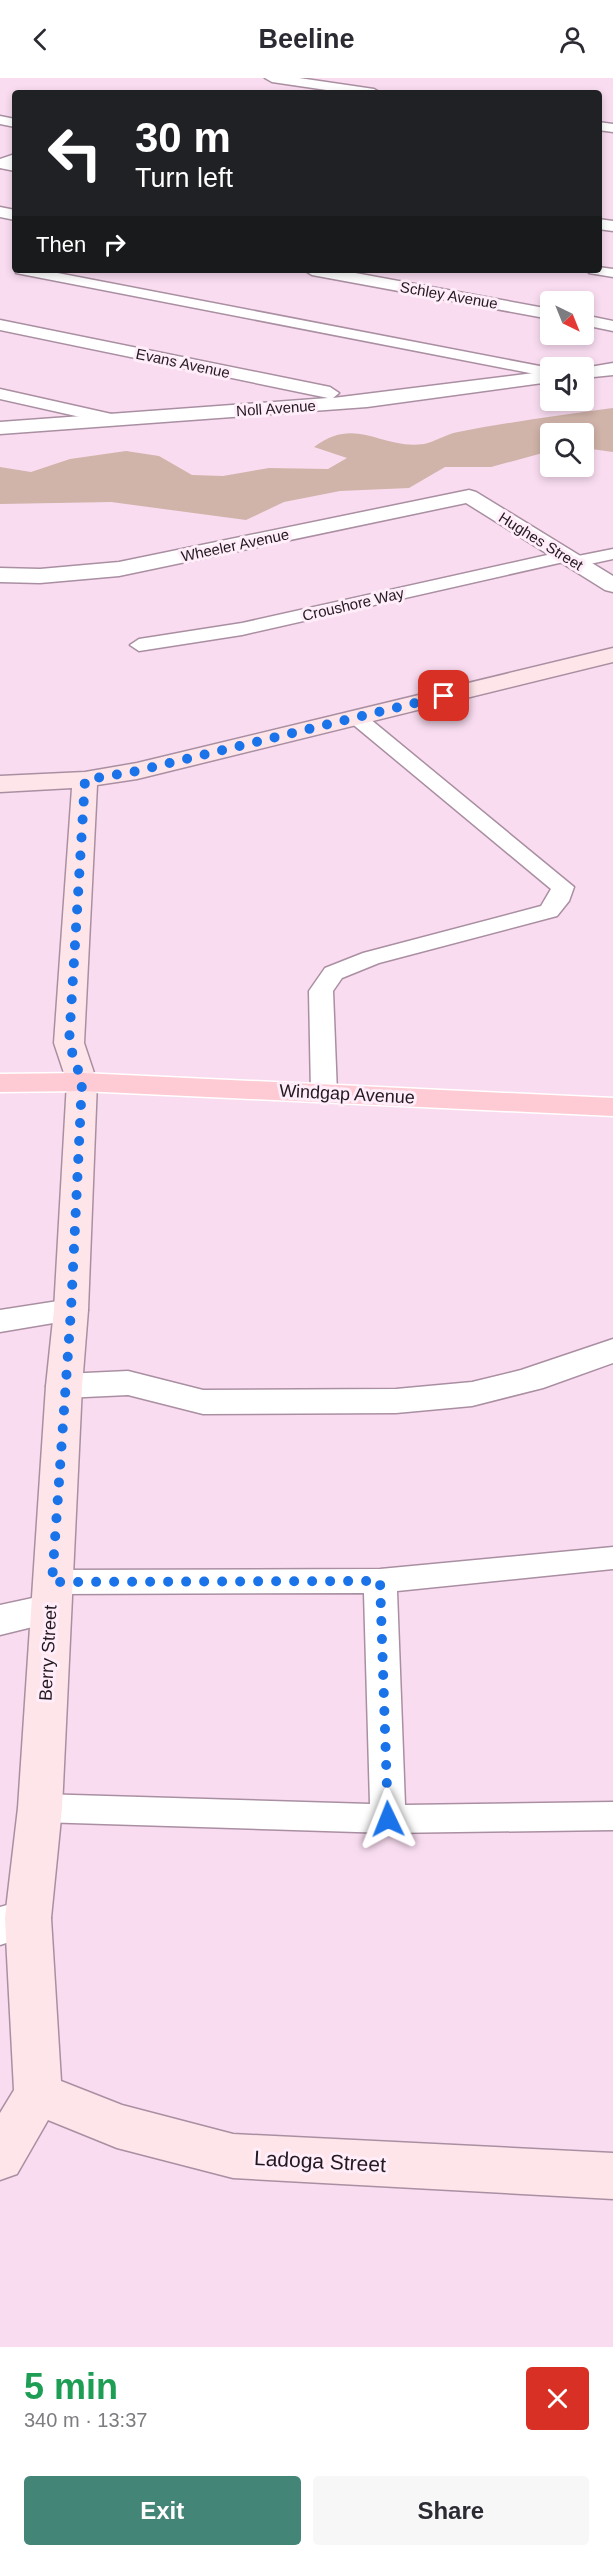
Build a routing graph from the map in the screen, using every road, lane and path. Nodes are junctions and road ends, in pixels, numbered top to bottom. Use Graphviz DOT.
graph roads {
  1 [pos="272,78"];
  2 [pos="301,80"];
  3 [pos="276,90"];
  4 [pos="357,90"];
  5 [pos="34,273"];
  6 [pos="328,273"];
  7 [pos="540,312"];
  8 [pos="594,322"];
  9 [pos="0,325"];
  10 [pos="613,326"];
  11 [pos="613,369"];
  12 [pos="594,372"];
  13 [pos="540,373"];
  14 [pos="540,376"];
  15 [pos="0,394"];
  16 [pos="367,401"];
  17 [pos="116,420"];
  18 [pos="0,428"];
  19 [pos="469,496"];
  20 [pos="613,554"];
  21 [pos="571,559"];
  22 [pos="0,575"];
  23 [pos="613,585"];
  24 [pos="139,645"];
  25 [pos="613,655"];
  26 [pos="357,718"];
  27 [pos="85,780"];
  28 [pos="0,784"];
  29 [pos="82,1082"];
  30 [pos="0,1083"];
  31 [pos="324,1093"];
  32 [pos="613,1107"];
  33 [pos="71,1310"];
  34 [pos="0,1321"];
  35 [pos="613,1350"];
  36 [pos="64,1386"];
  37 [pos="613,1558"];
  38 [pos="380,1581"];
  39 [pos="52,1595"];
  40 [pos="0,1620"];
  41 [pos="40,1808"];
  42 [pos="613,1816"];
  43 [pos="388,1819"];
  44 [pos="14,1922"];
  45 [pos="38,2093"];
  46 [pos="0,2158"];
  47 [pos="613,2176"];
  1 -- 2 [label="street"];
  2 -- 3 [label="street"];
  2 -- 4 [label="street"];
  5 -- 13 [label="lane"];
  6 -- 7 [label="street, Schley Avenue"];
  8 -- 10 [label="street"];
  9 -- 16 [label="street, Evans Avenue"];
  11 -- 12 [label="street"];
  14 -- 16 [label="street, Noll Avenue"];
  15 -- 17 [label="lane"];
  16 -- 17 [label="street, Noll Avenue"];
  17 -- 18 [label="street, Noll Avenue"];
  19 -- 21 [label="street, Hughes Street"];
  19 -- 22 [label="street, Wheeler Avenue"];
  20 -- 21 [label="lane, Croushore Way"];
  21 -- 23 [label="street, Hughes Street"];
  21 -- 24 [label="lane, Croushore Way"];
  25 -- 26 [label="street"];
  26 -- 27 [label="street"];
  26 -- 31 [label="lane"];
  27 -- 28 [label="street"];
  27 -- 29 [label="street, Berry Street"];
  29 -- 30 [label="main road, Windgap Avenue"];
  29 -- 31 [label="main road, Windgap Avenue"];
  29 -- 33 [label="street, Berry Street"];
  31 -- 32 [label="main road, Windgap Avenue"];
  33 -- 34 [label="street"];
  33 -- 36 [label="street, Berry Street"];
  35 -- 36 [label="street"];
  36 -- 39 [label="street, Berry Street"];
  37 -- 38 [label="lane"];
  38 -- 39 [label="lane"];
  38 -- 43 [label="lane"];
  39 -- 40 [label="street"];
  39 -- 41 [label="street, Berry Street"];
  41 -- 43 [label="lane"];
  41 -- 44 [label="street, Berry Street"];
  42 -- 43 [label="lane"];
  44 -- 45 [label="street, Berry Street"];
  45 -- 46 [label="street"];
  45 -- 47 [label="street, Ladoga Street"];
}
